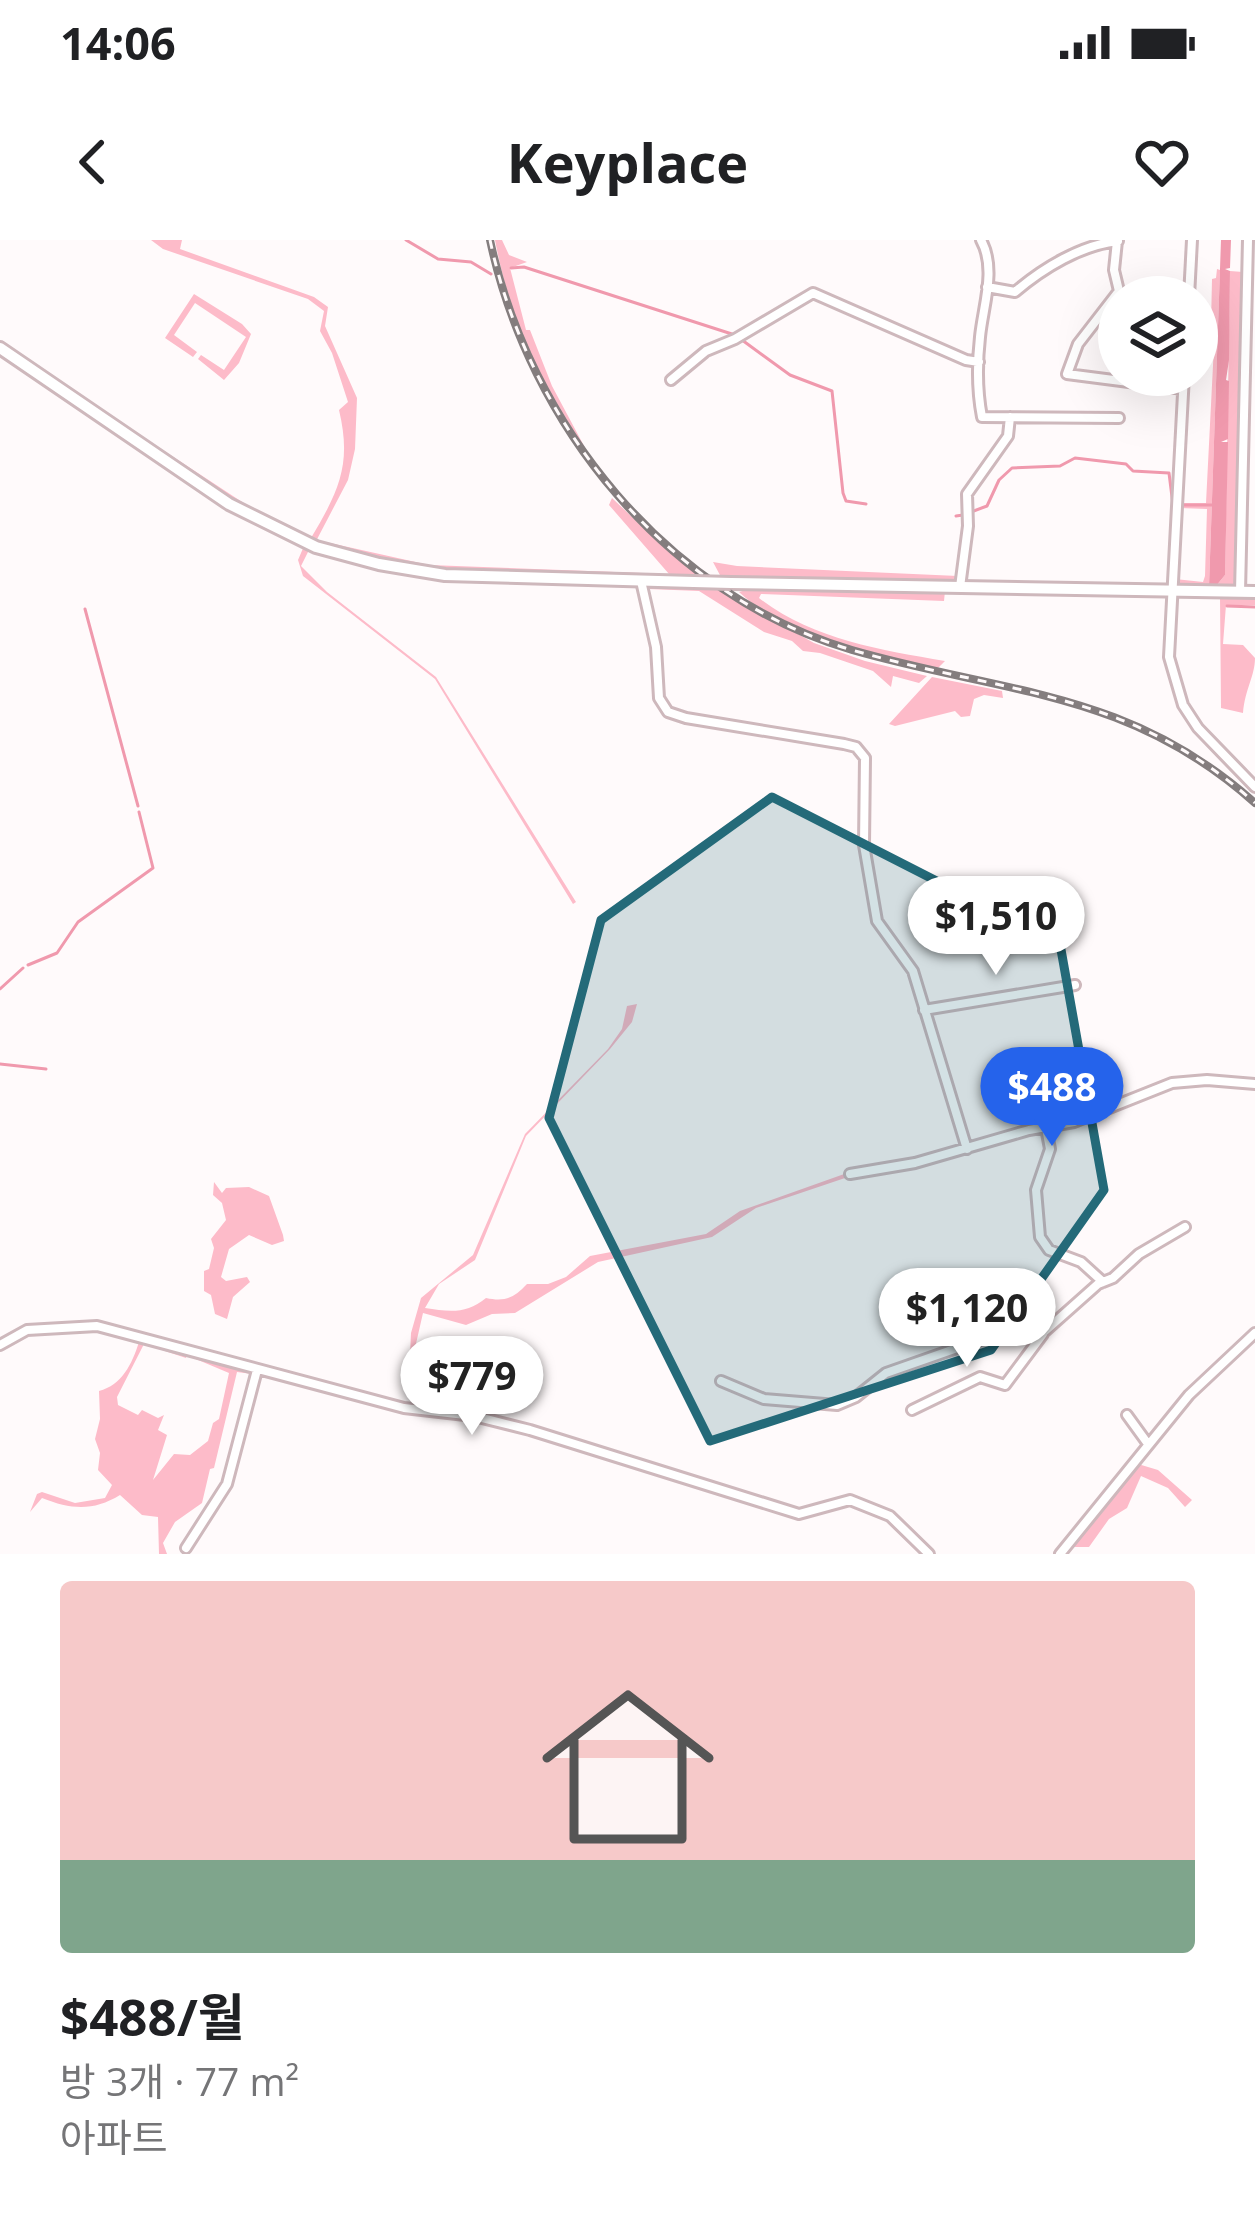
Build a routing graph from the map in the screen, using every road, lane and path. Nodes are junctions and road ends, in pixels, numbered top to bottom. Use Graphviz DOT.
graph roads {
  1 [pos="981,240"];
  2 [pos="1118,240"];
  3 [pos="1192,240"];
  4 [pos="1248,240"];
  5 [pos="1115,276"];
  6 [pos="1190,276"];
  7 [pos="987,287"];
  8 [pos="1098,318"];
  9 [pos="0,348"];
  10 [pos="979,362"];
  11 [pos="1098,378"];
  12 [pos="671,380"];
  13 [pos="1183,396"];
  14 [pos="1010,417"];
  15 [pos="1119,418"];
  16 [pos="641,581"];
  17 [pos="960,587"];
  18 [pos="1171,589"];
  19 [pos="1240,592"];
  20 [pos="1255,592"];
  21 [pos="1255,787"];
  22 [pos="1075,985"];
  23 [pos="924,1010"];
  24 [pos="1255,1084"];
  25 [pos="1046,1128"];
  26 [pos="967,1149"];
  27 [pos="850,1174"];
  28 [pos="1185,1227"];
  29 [pos="1103,1282"];
  30 [pos="1044,1332"];
  31 [pos="1255,1333"];
  32 [pos="0,1346"];
  33 [pos="257,1370"];
  34 [pos="721,1381"];
  35 [pos="912,1409"];
  36 [pos="1126,1415"];
  37 [pos="1148,1444"];
  38 [pos="186,1548"];
  39 [pos="929,1554"];
  40 [pos="1060,1554"];
  1 -- 7 [label="street"];
  2 -- 5 [label="street"];
  2 -- 7 [label="street"];
  3 -- 6 [label="street"];
  4 -- 19 [label="street"];
  7 -- 10 [label="street"];
  8 -- 11 [label="street"];
  9 -- 16 [label="main road"];
  10 -- 12 [label="street"];
  10 -- 14 [label="street"];
  13 -- 18 [label="street"];
  14 -- 15 [label="street"];
  14 -- 17 [label="street"];
  16 -- 17 [label="main road, bridge"];
  16 -- 23 [label="street"];
  17 -- 18 [label="main road"];
  18 -- 19 [label="main road"];
  18 -- 21 [label="street"];
  19 -- 20 [label="main road"];
  22 -- 23 [label="street"];
  23 -- 26 [label="street"];
  24 -- 25 [label="street"];
  25 -- 26 [label="street"];
  25 -- 29 [label="street"];
  26 -- 27 [label="street"];
  28 -- 29 [label="street"];
  29 -- 30 [label="street"];
  30 -- 34 [label="street"];
  30 -- 35 [label="street"];
  31 -- 37 [label="street"];
  32 -- 33 [label="street"];
  33 -- 38 [label="street"];
  33 -- 39 [label="street"];
  36 -- 37 [label="street"];
  37 -- 40 [label="street"];
}
